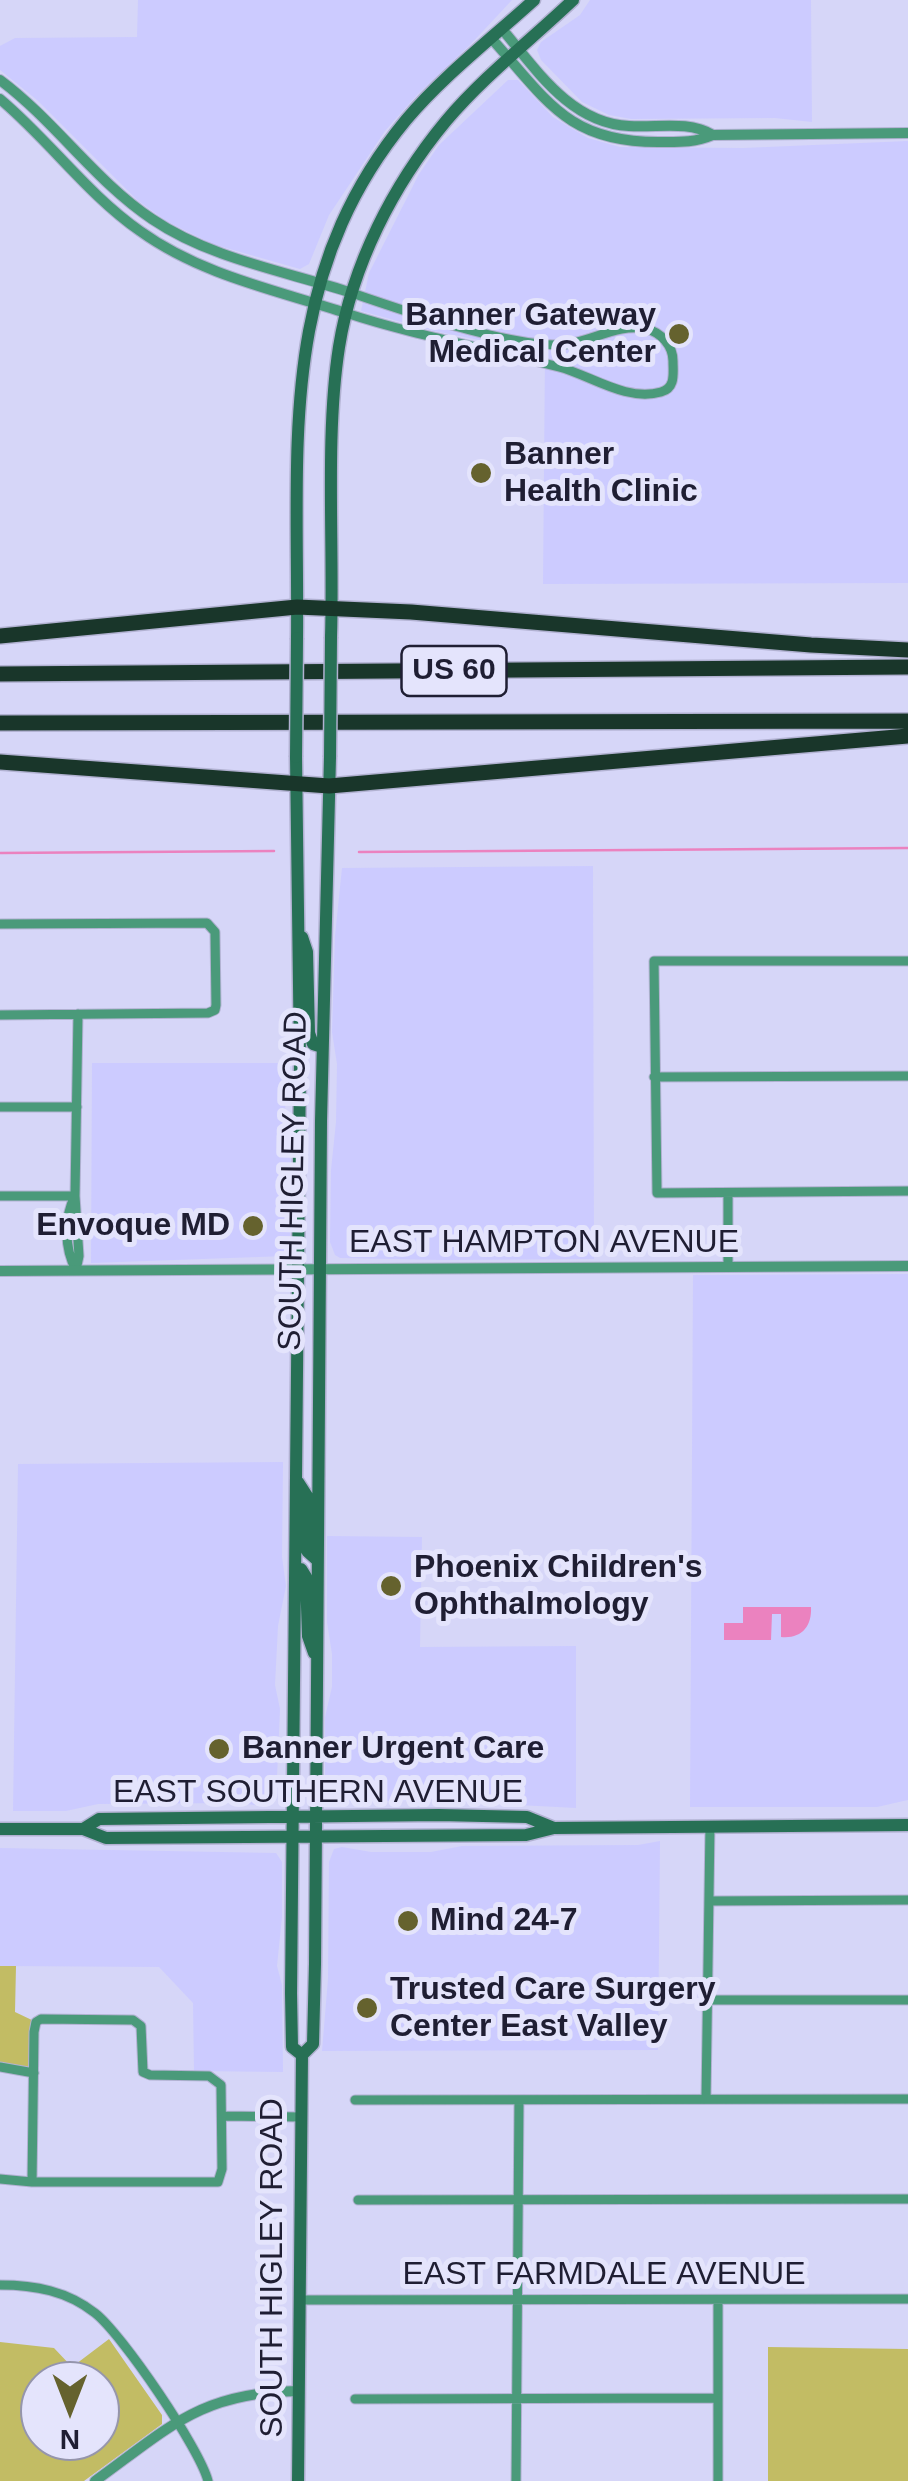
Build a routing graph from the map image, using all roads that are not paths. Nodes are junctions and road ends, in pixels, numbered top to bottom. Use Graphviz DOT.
graph roads {
  1 [pos="534,0"];
  2 [pos="573,0"];
  3 [pos="496,34"];
  4 [pos="514,54"];
  5 [pos="0,80"];
  6 [pos="0,100"];
  7 [pos="908,132"];
  8 [pos="108,182"];
  9 [pos="95,192"];
  10 [pos="319,282"];
  11 [pos="314,302"];
  12 [pos="349,303"];
  13 [pos="298,607"];
  14 [pos="332,608"];
  15 [pos="0,636"];
  16 [pos="908,650"];
  17 [pos="908,667"];
  18 [pos="0,674"];
  19 [pos="908,721"];
  20 [pos="0,724"];
  21 [pos="908,736"];
  22 [pos="0,762"];
  23 [pos="295,785"];
  24 [pos="330,786"];
  25 [pos="0,924"];
  26 [pos="298,926"];
  27 [pos="908,962"];
  28 [pos="78,1014"];
  29 [pos="0,1015"];
  30 [pos="322,1047"];
  31 [pos="908,1076"];
  32 [pos="654,1077"];
  33 [pos="76,1107"];
  34 [pos="0,1108"];
  35 [pos="908,1191"];
  36 [pos="728,1193"];
  37 [pos="0,1196"];
  38 [pos="75,1196"];
  39 [pos="908,1266"];
  40 [pos="728,1267"];
  41 [pos="76,1270"];
  42 [pos="298,1270"];
  43 [pos="320,1270"];
  44 [pos="0,1271"];
  45 [pos="297,1480"];
  46 [pos="317,1560"];
  47 [pos="296,1569"];
  48 [pos="317,1660"];
  49 [pos="292,1815"];
  50 [pos="316,1815"];
  51 [pos="908,1825"];
  52 [pos="710,1826"];
  53 [pos="554,1828"];
  54 [pos="0,1829"];
  55 [pos="84,1829"];
  56 [pos="316,1838"];
  57 [pos="292,1839"];
  58 [pos="710,1900"];
  59 [pos="908,1900"];
  60 [pos="707,2000"];
  61 [pos="908,2000"];
  62 [pos="302,2055"];
  63 [pos="0,2067"];
  64 [pos="34,2072"];
  65 [pos="706,2099"];
  66 [pos="908,2099"];
  67 [pos="356,2100"];
  68 [pos="519,2100"];
  69 [pos="222,2116"];
  70 [pos="302,2117"];
  71 [pos="0,2180"];
  72 [pos="32,2182"];
  73 [pos="517,2198"];
  74 [pos="358,2200"];
  75 [pos="908,2200"];
  76 [pos="0,2285"];
  77 [pos="908,2299"];
  78 [pos="300,2300"];
  79 [pos="517,2301"];
  80 [pos="718,2301"];
  81 [pos="299,2392"];
  82 [pos="718,2398"];
  83 [pos="355,2399"];
  84 [pos="518,2399"];
  85 [pos="177,2422"];
  86 [pos="95,2481"];
  87 [pos="208,2481"];
  88 [pos="298,2481"];
  89 [pos="516,2481"];
  90 [pos="718,2481"];
  1 -- 3 [label="main road, SOUTH HIGLEY ROAD"];
  2 -- 4 [label="main road, SOUTH HIGLEY ROAD"];
  3 -- 4 [label="street"];
  3 -- 10 [label="main road, SOUTH HIGLEY ROAD"];
  4 -- 7 [label="street"];
  4 -- 12 [label="main road, SOUTH HIGLEY ROAD"];
  5 -- 8 [label="street"];
  6 -- 9 [label="street"];
  8 -- 9 [label="street"];
  8 -- 10 [label="street"];
  9 -- 11 [label="street"];
  10 -- 11 [label="main road, SOUTH HIGLEY ROAD"];
  10 -- 12 [label="street"];
  11 -- 12 [label="street"];
  11 -- 13 [label="main road, SOUTH HIGLEY ROAD"];
  12 -- 12 [label="street"];
  12 -- 14 [label="main road, SOUTH HIGLEY ROAD"];
  13 -- 14 [label="highway"];
  13 -- 15 [label="highway"];
  13 -- 23 [label="main road, SOUTH HIGLEY ROAD, bridge"];
  14 -- 16 [label="highway"];
  14 -- 24 [label="main road, SOUTH HIGLEY ROAD, bridge"];
  17 -- 18 [label="highway, US 60"];
  19 -- 20 [label="highway, US 60"];
  21 -- 24 [label="highway"];
  22 -- 23 [label="highway"];
  23 -- 24 [label="highway"];
  23 -- 26 [label="main road, SOUTH HIGLEY ROAD"];
  24 -- 30 [label="main road, SOUTH HIGLEY ROAD"];
  25 -- 28 [label="street"];
  26 -- 30 [label="main road"];
  26 -- 42 [label="main road, SOUTH HIGLEY ROAD"];
  27 -- 32 [label="street"];
  28 -- 29 [label="street"];
  28 -- 33 [label="street"];
  30 -- 43 [label="main road, SOUTH HIGLEY ROAD"];
  31 -- 32 [label="street"];
  32 -- 36 [label="street"];
  33 -- 34 [label="street"];
  33 -- 38 [label="street"];
  35 -- 36 [label="street"];
  36 -- 40 [label="street"];
  37 -- 38 [label="street"];
  38 -- 41 [label="street"];
  39 -- 40 [label="street, EAST HAMPTON AVENUE"];
  40 -- 43 [label="street, EAST HAMPTON AVENUE"];
  41 -- 42 [label="street, EAST HAMPTON AVENUE"];
  41 -- 44 [label="street, EAST HAMPTON AVENUE"];
  42 -- 43 [label="street, EAST HAMPTON AVENUE"];
  42 -- 45 [label="main road, SOUTH HIGLEY ROAD"];
  43 -- 46 [label="main road, SOUTH HIGLEY ROAD"];
  45 -- 46 [label="main road"];
  45 -- 47 [label="main road, SOUTH HIGLEY ROAD"];
  46 -- 48 [label="main road, SOUTH HIGLEY ROAD"];
  47 -- 48 [label="main road"];
  47 -- 49 [label="main road, SOUTH HIGLEY ROAD"];
  48 -- 50 [label="main road, SOUTH HIGLEY ROAD"];
  49 -- 50 [label="main road, EAST SOUTHERN AVENUE"];
  49 -- 55 [label="main road, EAST SOUTHERN AVENUE"];
  49 -- 57 [label="main road, SOUTH HIGLEY ROAD"];
  50 -- 53 [label="main road, EAST SOUTHERN AVENUE"];
  50 -- 56 [label="main road, SOUTH HIGLEY ROAD"];
  51 -- 52 [label="main road, EAST SOUTHERN AVENUE"];
  52 -- 53 [label="main road, EAST SOUTHERN AVENUE"];
  52 -- 58 [label="street"];
  53 -- 56 [label="main road, EAST SOUTHERN AVENUE"];
  54 -- 55 [label="main road, EAST SOUTHERN AVENUE"];
  55 -- 57 [label="main road, EAST SOUTHERN AVENUE"];
  56 -- 57 [label="main road, EAST SOUTHERN AVENUE"];
  56 -- 62 [label="main road, SOUTH HIGLEY ROAD"];
  57 -- 62 [label="main road, SOUTH HIGLEY ROAD"];
  58 -- 59 [label="street"];
  58 -- 60 [label="street"];
  60 -- 61 [label="street"];
  60 -- 65 [label="street"];
  62 -- 70 [label="main road, SOUTH HIGLEY ROAD"];
  63 -- 64 [label="street"];
  64 -- 69 [label="street"];
  64 -- 72 [label="street"];
  65 -- 66 [label="street"];
  65 -- 68 [label="street"];
  67 -- 68 [label="street"];
  68 -- 73 [label="street"];
  69 -- 70 [label="street"];
  69 -- 72 [label="street"];
  70 -- 78 [label="main road, SOUTH HIGLEY ROAD"];
  71 -- 72 [label="street"];
  73 -- 74 [label="street"];
  73 -- 75 [label="street"];
  73 -- 79 [label="street"];
  76 -- 85 [label="street"];
  77 -- 80 [label="street, EAST FARMDALE AVENUE"];
  78 -- 79 [label="street, EAST FARMDALE AVENUE"];
  78 -- 81 [label="main road, SOUTH HIGLEY ROAD"];
  79 -- 80 [label="street, EAST FARMDALE AVENUE"];
  79 -- 84 [label="street"];
  80 -- 82 [label="street"];
  81 -- 85 [label="street"];
  81 -- 88 [label="main road, SOUTH HIGLEY ROAD"];
  82 -- 84 [label="street"];
  82 -- 90 [label="street"];
  83 -- 84 [label="street"];
  84 -- 89 [label="street"];
  85 -- 86 [label="street"];
  85 -- 87 [label="street"];
}
